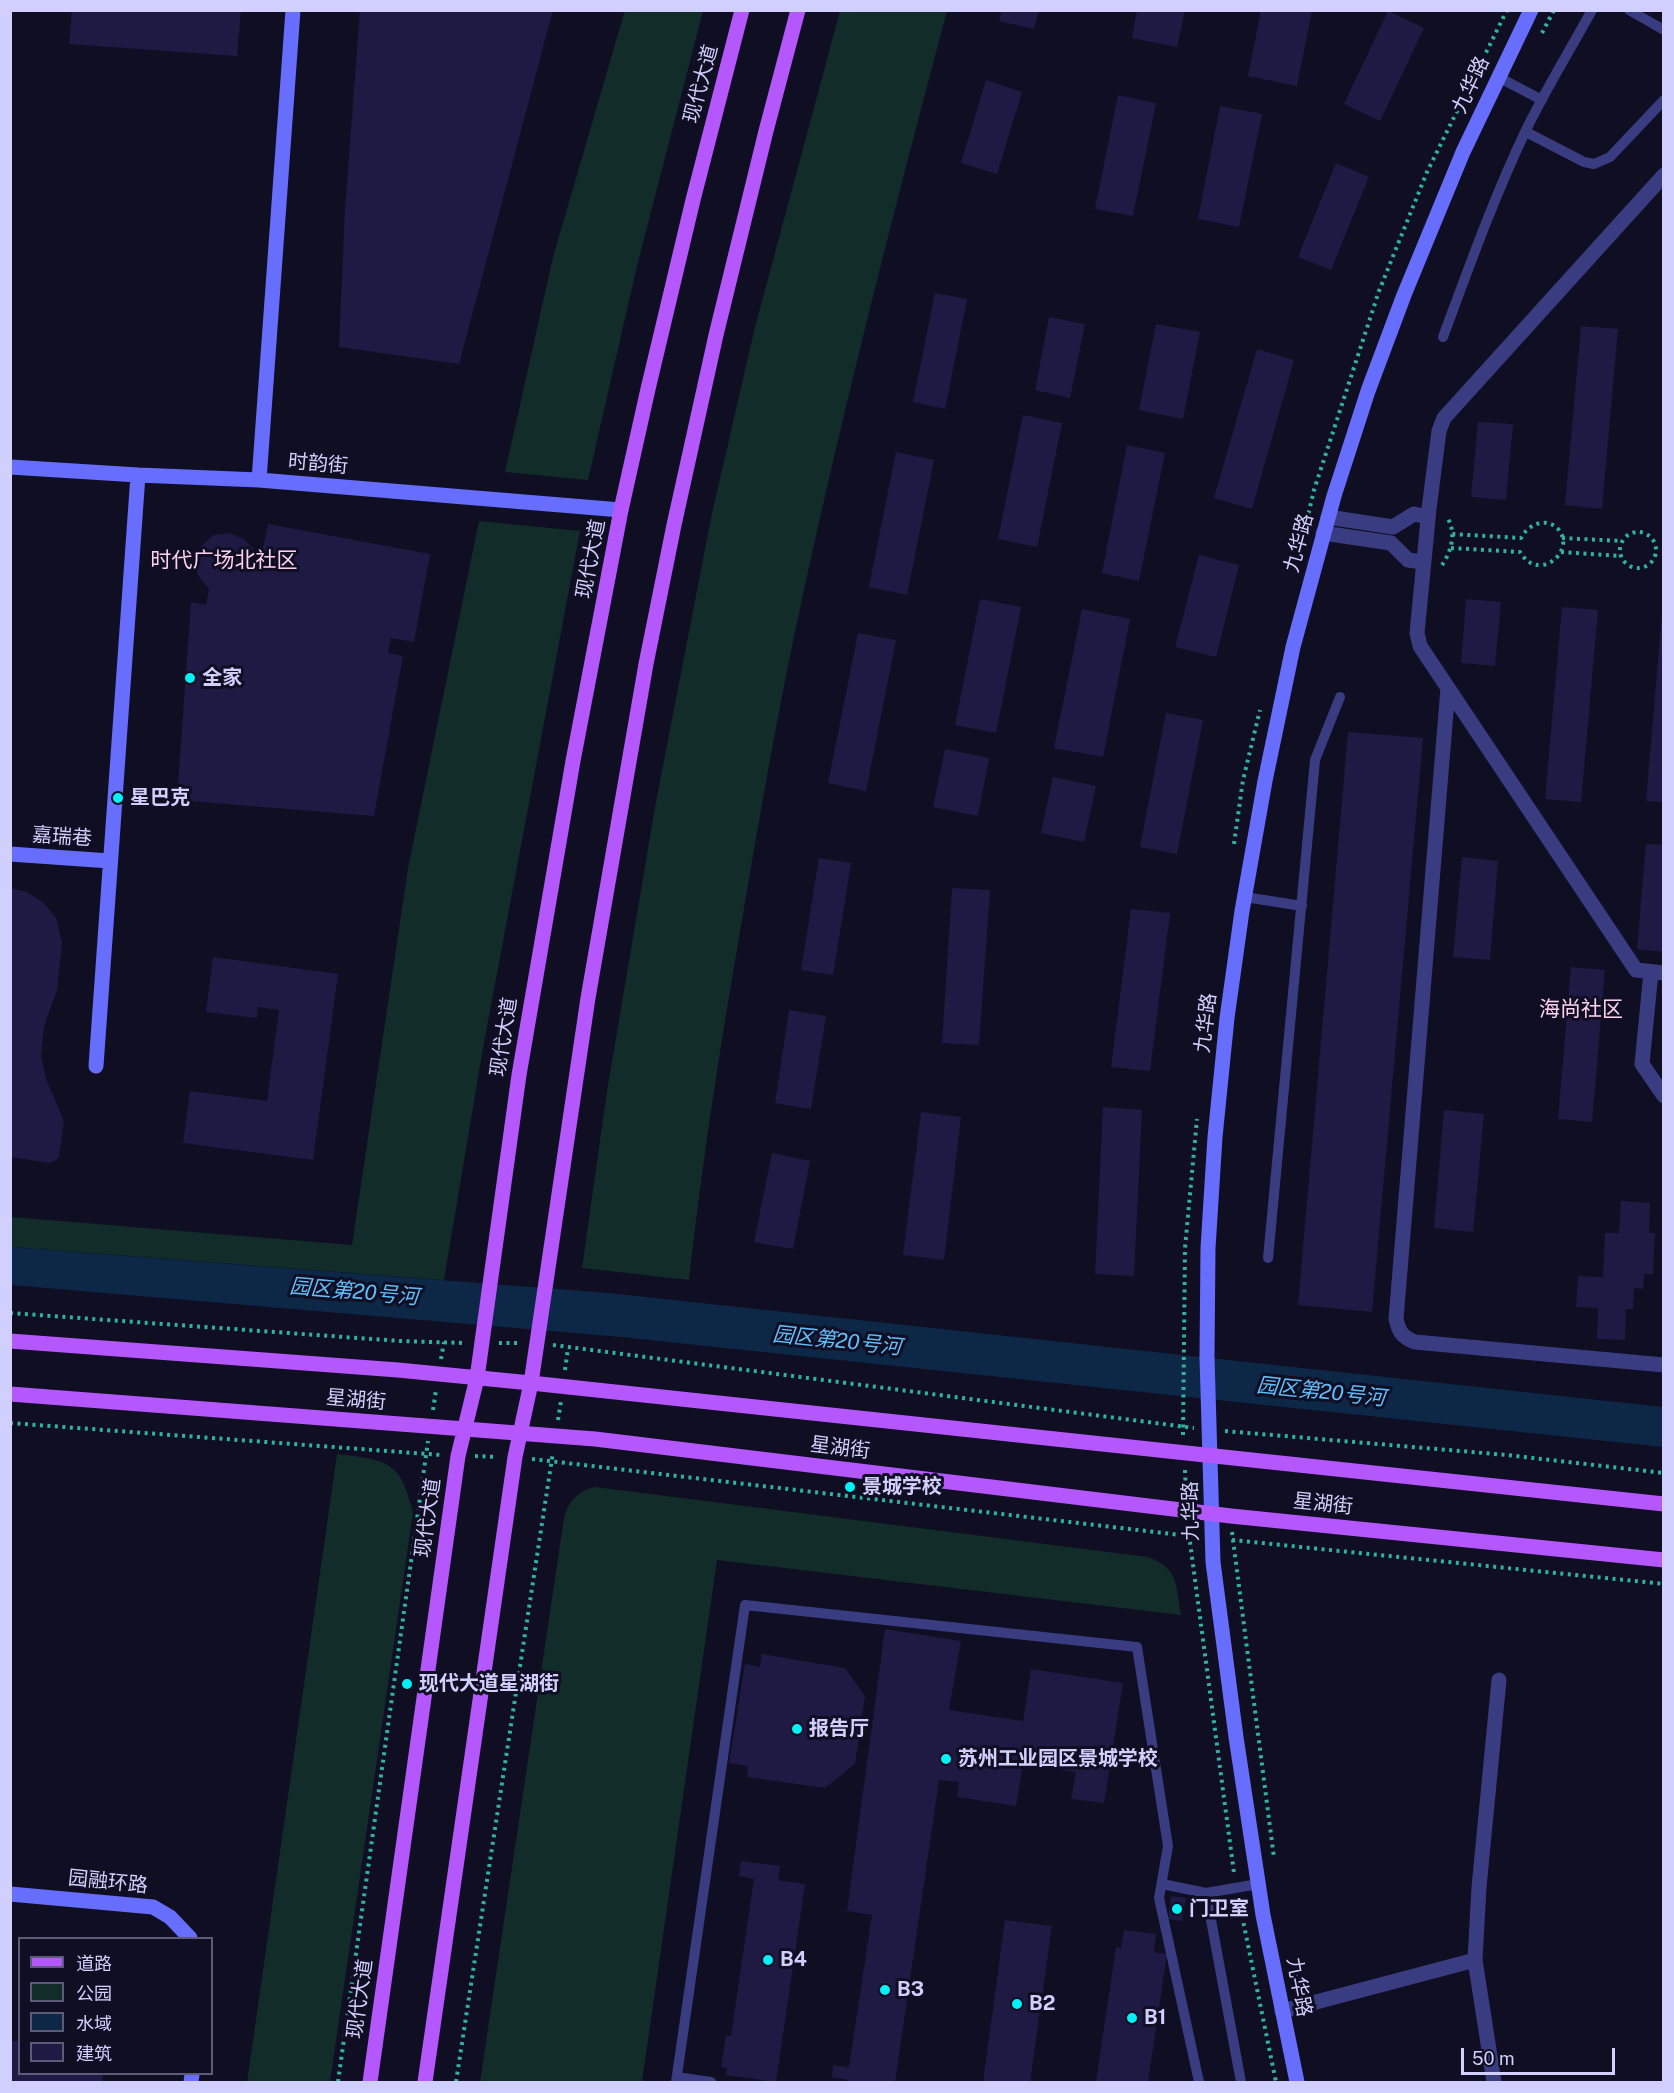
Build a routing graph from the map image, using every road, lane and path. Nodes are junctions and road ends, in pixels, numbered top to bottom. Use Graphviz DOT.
graph roads {
  1 [pos="293,10"];
  2 [pos="742,10"];
  3 [pos="798,10"];
  4 [pos="1531,10"];
  5 [pos="1554,10"];
  6 [pos="1593,10"];
  7 [pos="1629,10"];
  8 [pos="1664,30"];
  9 [pos="1540,37"];
  10 [pos="1498,77"];
  11 [pos="1542,100"];
  12 [pos="1664,100"];
  13 [pos="1526,132"];
  14 [pos="1664,175"];
  15 [pos="1443,337"];
  16 [pos="10,467"];
  17 [pos="138,475"];
  18 [pos="259,480"];
  19 [pos="621,510"];
  20 [pos="1328,517"];
  21 [pos="1428,517"];
  22 [pos="1323,533"];
  23 [pos="1452,534"];
  24 [pos="1562,538"];
  25 [pos="1622,542"];
  26 [pos="1451,548"];
  27 [pos="1664,549"];
  28 [pos="1657,550"];
  29 [pos="1562,552"];
  30 [pos="1620,556"];
  31 [pos="1423,562"];
  32 [pos="1448,688"];
  33 [pos="1340,697"];
  34 [pos="10,854"];
  35 [pos="110,861"];
  36 [pos="1245,897"];
  37 [pos="1302,906"];
  38 [pos="1657,973"];
  39 [pos="96,1066"];
  40 [pos="1664,1096"];
  41 [pos="1268,1258"];
  42 [pos="10,1313"];
  43 [pos="482,1337"];
  44 [pos="538,1340"];
  45 [pos="10,1341"];
  46 [pos="444,1342"];
  47 [pos="568,1347"];
  48 [pos="1184,1356"];
  49 [pos="1664,1365"];
  50 [pos="438,1374"];
  51 [pos="477,1378"];
  52 [pos="531,1383"];
  53 [pos="563,1387"];
  54 [pos="10,1394"];
  55 [pos="1183,1396"];
  56 [pos="1224,1419"];
  57 [pos="10,1422"];
  58 [pos="430,1426"];
  59 [pos="465,1428"];
  60 [pos="1217,1430"];
  61 [pos="520,1433"];
  62 [pos="555,1436"];
  63 [pos="425,1454"];
  64 [pos="458,1456"];
  65 [pos="1218,1457"];
  66 [pos="515,1458"];
  67 [pos="552,1461"];
  68 [pos="1664,1473"];
  69 [pos="1664,1504"];
  70 [pos="1211,1514"];
  71 [pos="1231,1516"];
  72 [pos="1212,1538"];
  73 [pos="1233,1540"];
  74 [pos="1664,1560"];
  75 [pos="1664,1584"];
  76 [pos="1499,1680"];
  77 [pos="1275,1866"];
  78 [pos="1162,1884"];
  79 [pos="1258,1884"];
  80 [pos="1206,1893"];
  81 [pos="10,1894"];
  82 [pos="189,1937"];
  83 [pos="1474,1960"];
  84 [pos="1293,1964"];
  85 [pos="1302,2006"];
  86 [pos="1282,2011"];
  87 [pos="677,2080"];
  88 [pos="338,2082"];
  89 [pos="370,2082"];
  90 [pos="425,2082"];
  91 [pos="456,2082"];
  92 [pos="711,2082"];
  93 [pos="1199,2082"];
  94 [pos="1241,2082"];
  95 [pos="1297,2082"];
  96 [pos="1494,2082"];
  1 -- 18 [label="street"];
  2 -- 19 [label="main road, 现代大道"];
  3 -- 44 [label="main road"];
  4 -- 10 [label="street, 九华路"];
  5 -- 9 [label="path"];
  6 -- 11 [label="lane"];
  7 -- 8 [label="lane"];
  10 -- 11 [label="lane"];
  10 -- 20 [label="street, 九华路"];
  11 -- 13 [label="lane"];
  12 -- 13 [label="lane"];
  13 -- 15 [label="lane"];
  14 -- 21 [label="street"];
  16 -- 17 [label="street, 时韵街"];
  17 -- 18 [label="street, 时韵街"];
  17 -- 35 [label="street"];
  18 -- 19 [label="street, 时韵街"];
  19 -- 43 [label="main road, 现代大道"];
  20 -- 21 [label="street"];
  20 -- 22 [label="street, 九华路"];
  21 -- 31 [label="street"];
  22 -- 31 [label="street"];
  22 -- 36 [label="street, 九华路"];
  23 -- 24 [label="path"];
  24 -- 25 [label="path"];
  24 -- 29 [label="path"];
  25 -- 28 [label="path"];
  25 -- 30 [label="path"];
  26 -- 29 [label="path"];
  27 -- 28 [label="path"];
  28 -- 30 [label="path"];
  29 -- 30 [label="path"];
  31 -- 32 [label="street"];
  32 -- 38 [label="street"];
  32 -- 49 [label="street"];
  33 -- 37 [label="lane"];
  34 -- 35 [label="street, 嘉瑞巷"];
  35 -- 39 [label="street"];
  36 -- 37 [label="lane"];
  36 -- 60 [label="street, 九华路"];
  37 -- 41 [label="lane"];
  38 -- 40 [label="street"];
  42 -- 46 [label="path"];
  43 -- 44 [label="path"];
  43 -- 46 [label="path"];
  43 -- 51 [label="main road, 现代大道"];
  44 -- 47 [label="path"];
  44 -- 52 [label="main road"];
  45 -- 50 [label="main road, 星湖街"];
  46 -- 50 [label="path"];
  47 -- 53 [label="path"];
  47 -- 60 [label="path"];
  48 -- 55 [label="path"];
  50 -- 51 [label="main road, 星湖街"];
  50 -- 58 [label="path"];
  51 -- 52 [label="main road, 星湖街"];
  51 -- 59 [label="main road, 现代大道"];
  52 -- 53 [label="main road, 星湖街"];
  52 -- 61 [label="main road"];
  53 -- 62 [label="path"];
  53 -- 65 [label="main road, 星湖街"];
  54 -- 58 [label="main road, 星湖街"];
  56 -- 60 [label="path"];
  57 -- 63 [label="path"];
  58 -- 59 [label="main road, 星湖街"];
  58 -- 63 [label="path"];
  59 -- 61 [label="main road, 星湖街"];
  59 -- 64 [label="main road, 现代大道"];
  60 -- 65 [label="street, 九华路"];
  60 -- 65 [label="path"];
  60 -- 68 [label="path"];
  61 -- 62 [label="main road, 星湖街"];
  61 -- 66 [label="main road"];
  62 -- 67 [label="path"];
  62 -- 70 [label="main road, 星湖街"];
  63 -- 64 [label="path"];
  63 -- 88 [label="path"];
  64 -- 66 [label="path"];
  64 -- 89 [label="main road, 现代大道"];
  65 -- 69 [label="main road, 星湖街"];
  65 -- 70 [label="street, 九华路"];
  66 -- 67 [label="path"];
  66 -- 90 [label="main road"];
  67 -- 72 [label="path"];
  67 -- 91 [label="path"];
  70 -- 71 [label="main road, 星湖街"];
  70 -- 72 [label="street, 九华路"];
  71 -- 73 [label="path"];
  71 -- 74 [label="main road, 星湖街"];
  72 -- 73 [label="path"];
  72 -- 79 [label="street, 九华路"];
  73 -- 75 [label="path"];
  73 -- 77 [label="path"];
  76 -- 83 [label="street"];
  78 -- 80 [label="lane"];
  78 -- 87 [label="lane"];
  78 -- 93 [label="lane"];
  79 -- 80 [label="lane"];
  79 -- 86 [label="street, 九华路"];
  80 -- 94 [label="lane"];
  81 -- 82 [label="street, 园融环路"];
  83 -- 85 [label="street"];
  83 -- 96 [label="street"];
  84 -- 85 [label="path"];
  85 -- 86 [label="street"];
  86 -- 95 [label="street, 九华路"];
  87 -- 92 [label="lane"];
}
